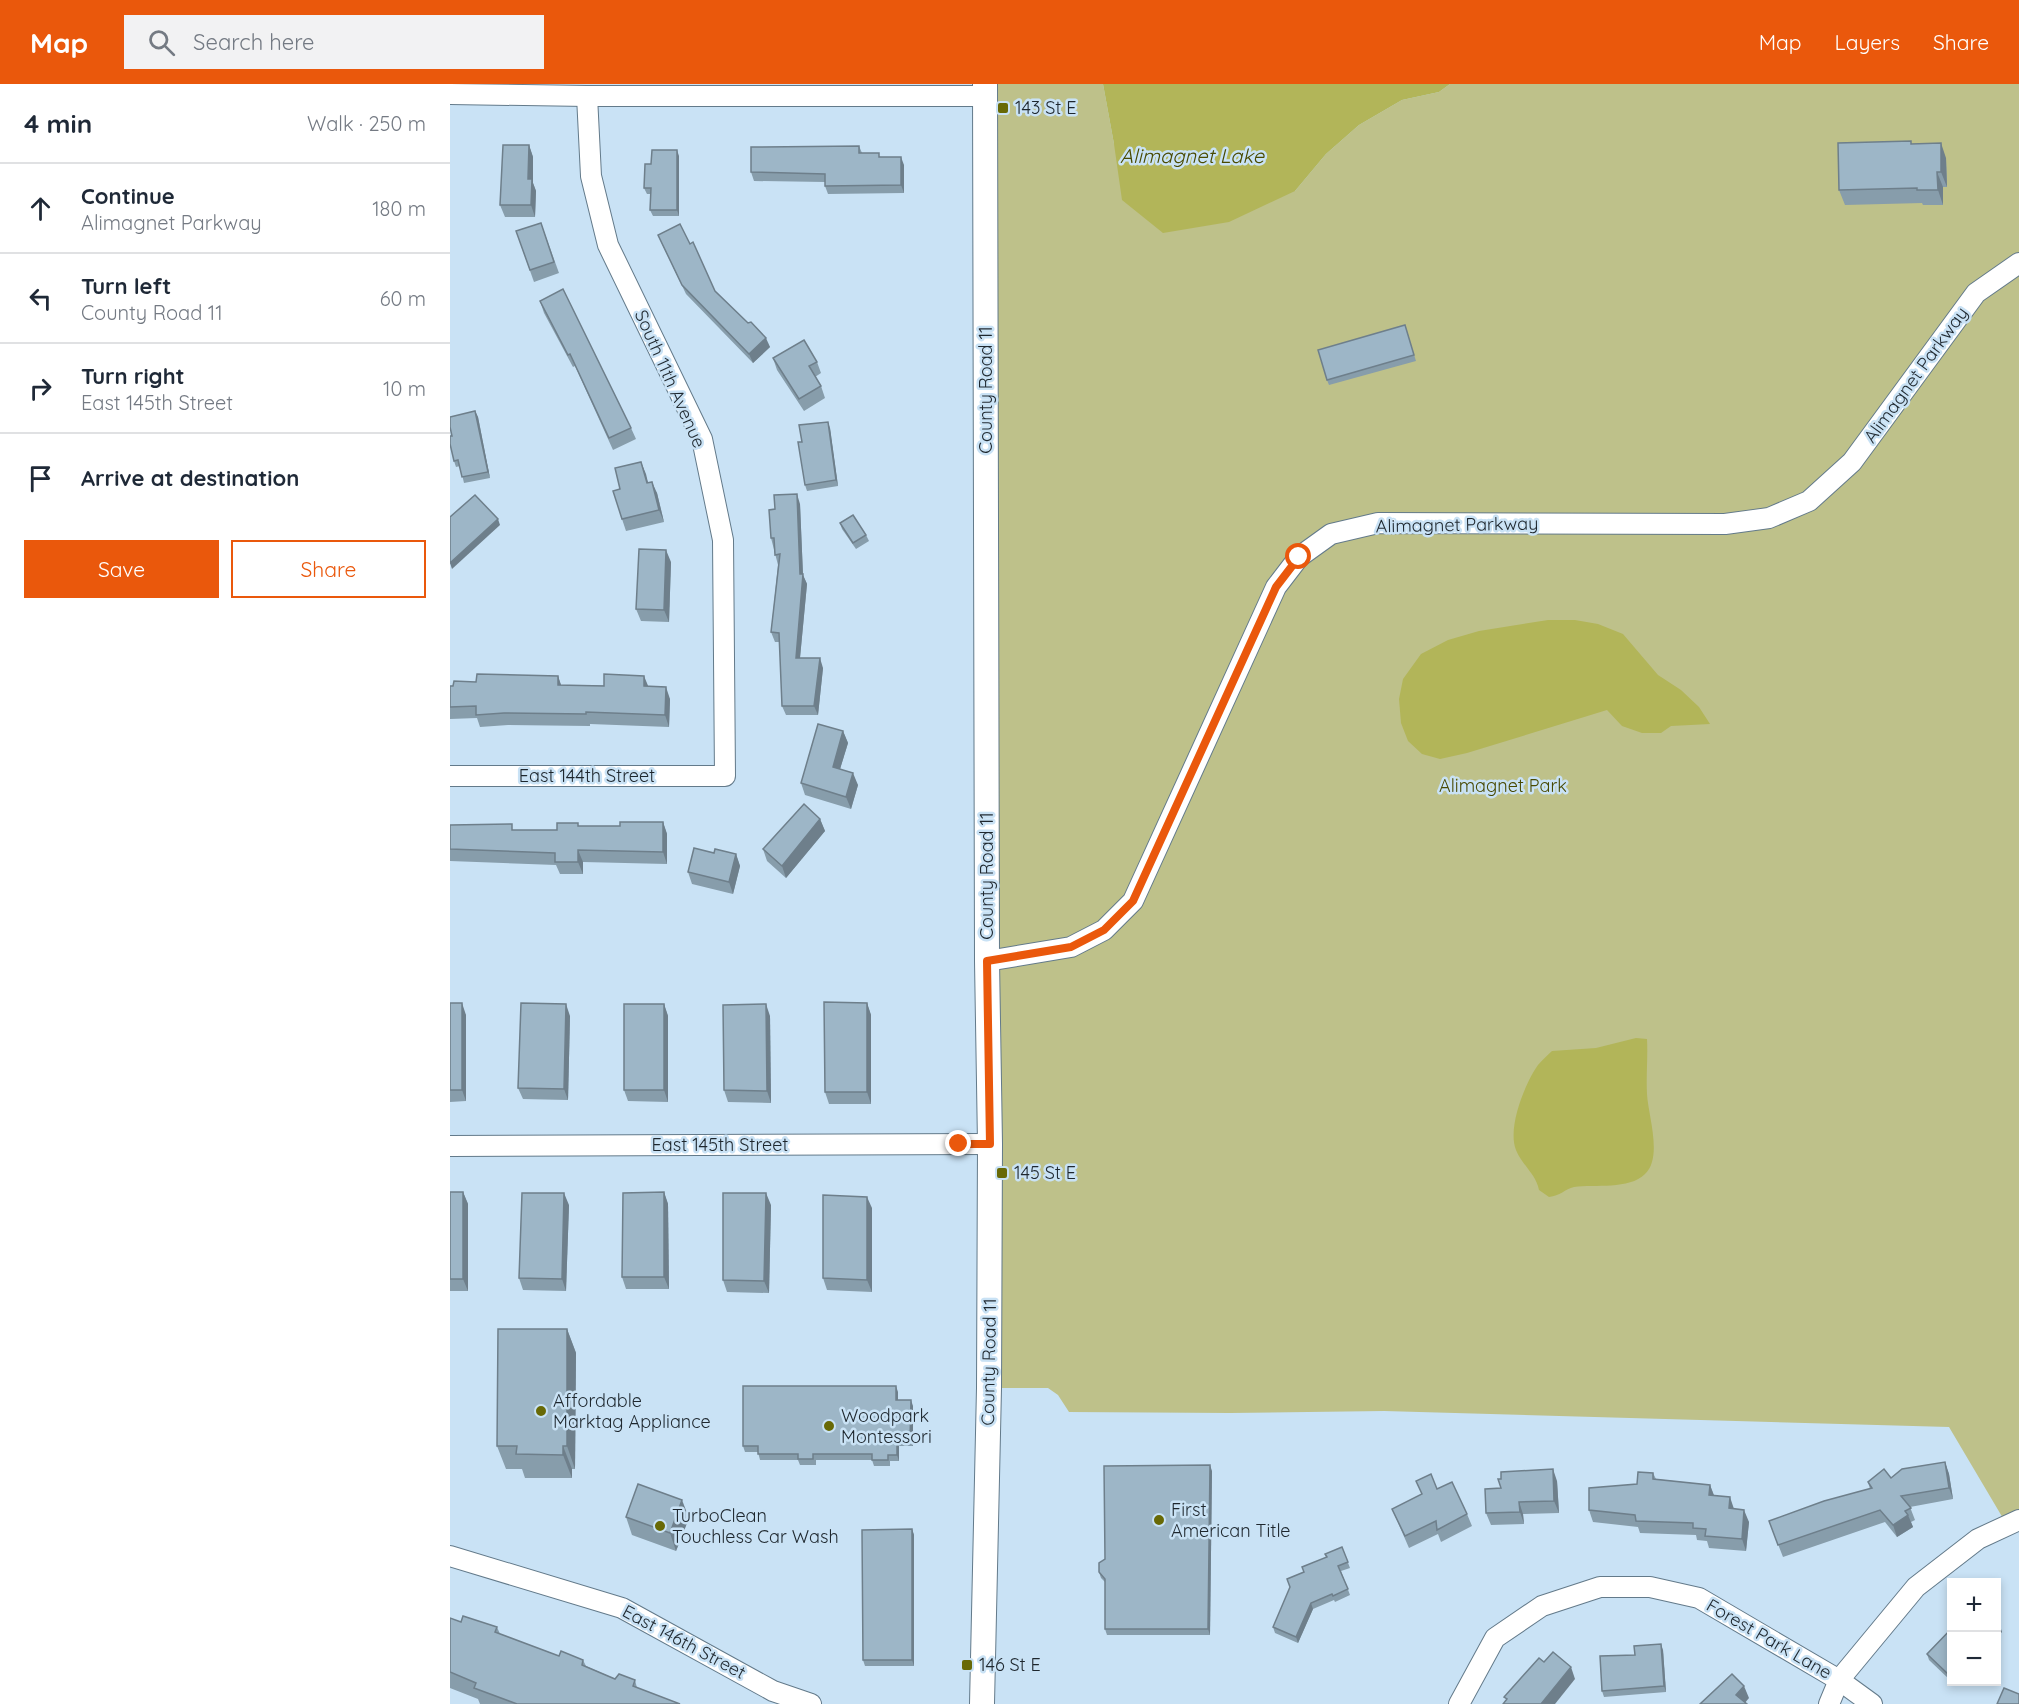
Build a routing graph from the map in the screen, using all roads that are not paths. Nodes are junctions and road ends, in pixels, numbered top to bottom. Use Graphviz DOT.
graph roads {
  1 [pos="751,90"];
  2 [pos="985,90"];
  3 [pos="450,94"];
  4 [pos="587,96"];
  5 [pos="2019,263"];
  6 [pos="450,776"];
  7 [pos="725,776"];
  8 [pos="987,961"];
  9 [pos="990,1144"];
  10 [pos="450,1146"];
  11 [pos="2019,1520"];
  12 [pos="450,1556"];
  13 [pos="1839,1680"];
  14 [pos="812,1704"];
  15 [pos="982,1704"];
  16 [pos="1459,1704"];
  17 [pos="1829,1704"];
  18 [pos="1872,1704"];
  1 -- 2 [label="street"];
  1 -- 4 [label="street"];
  2 -- 8 [label="street, County Road 11"];
  3 -- 4 [label="street"];
  4 -- 7 [label="street, South 11th Avenue"];
  5 -- 8 [label="street, Alimagnet Parkway"];
  6 -- 7 [label="street, East 144th Street"];
  8 -- 9 [label="street, County Road 11"];
  9 -- 10 [label="street, East 145th Street"];
  9 -- 15 [label="street, County Road 11"];
  11 -- 13 [label="street"];
  12 -- 14 [label="street, East 146th Street"];
  13 -- 16 [label="street, Forest Park Lane"];
  13 -- 17 [label="street"];
  13 -- 18 [label="street, Forest Park Lane"];
}
